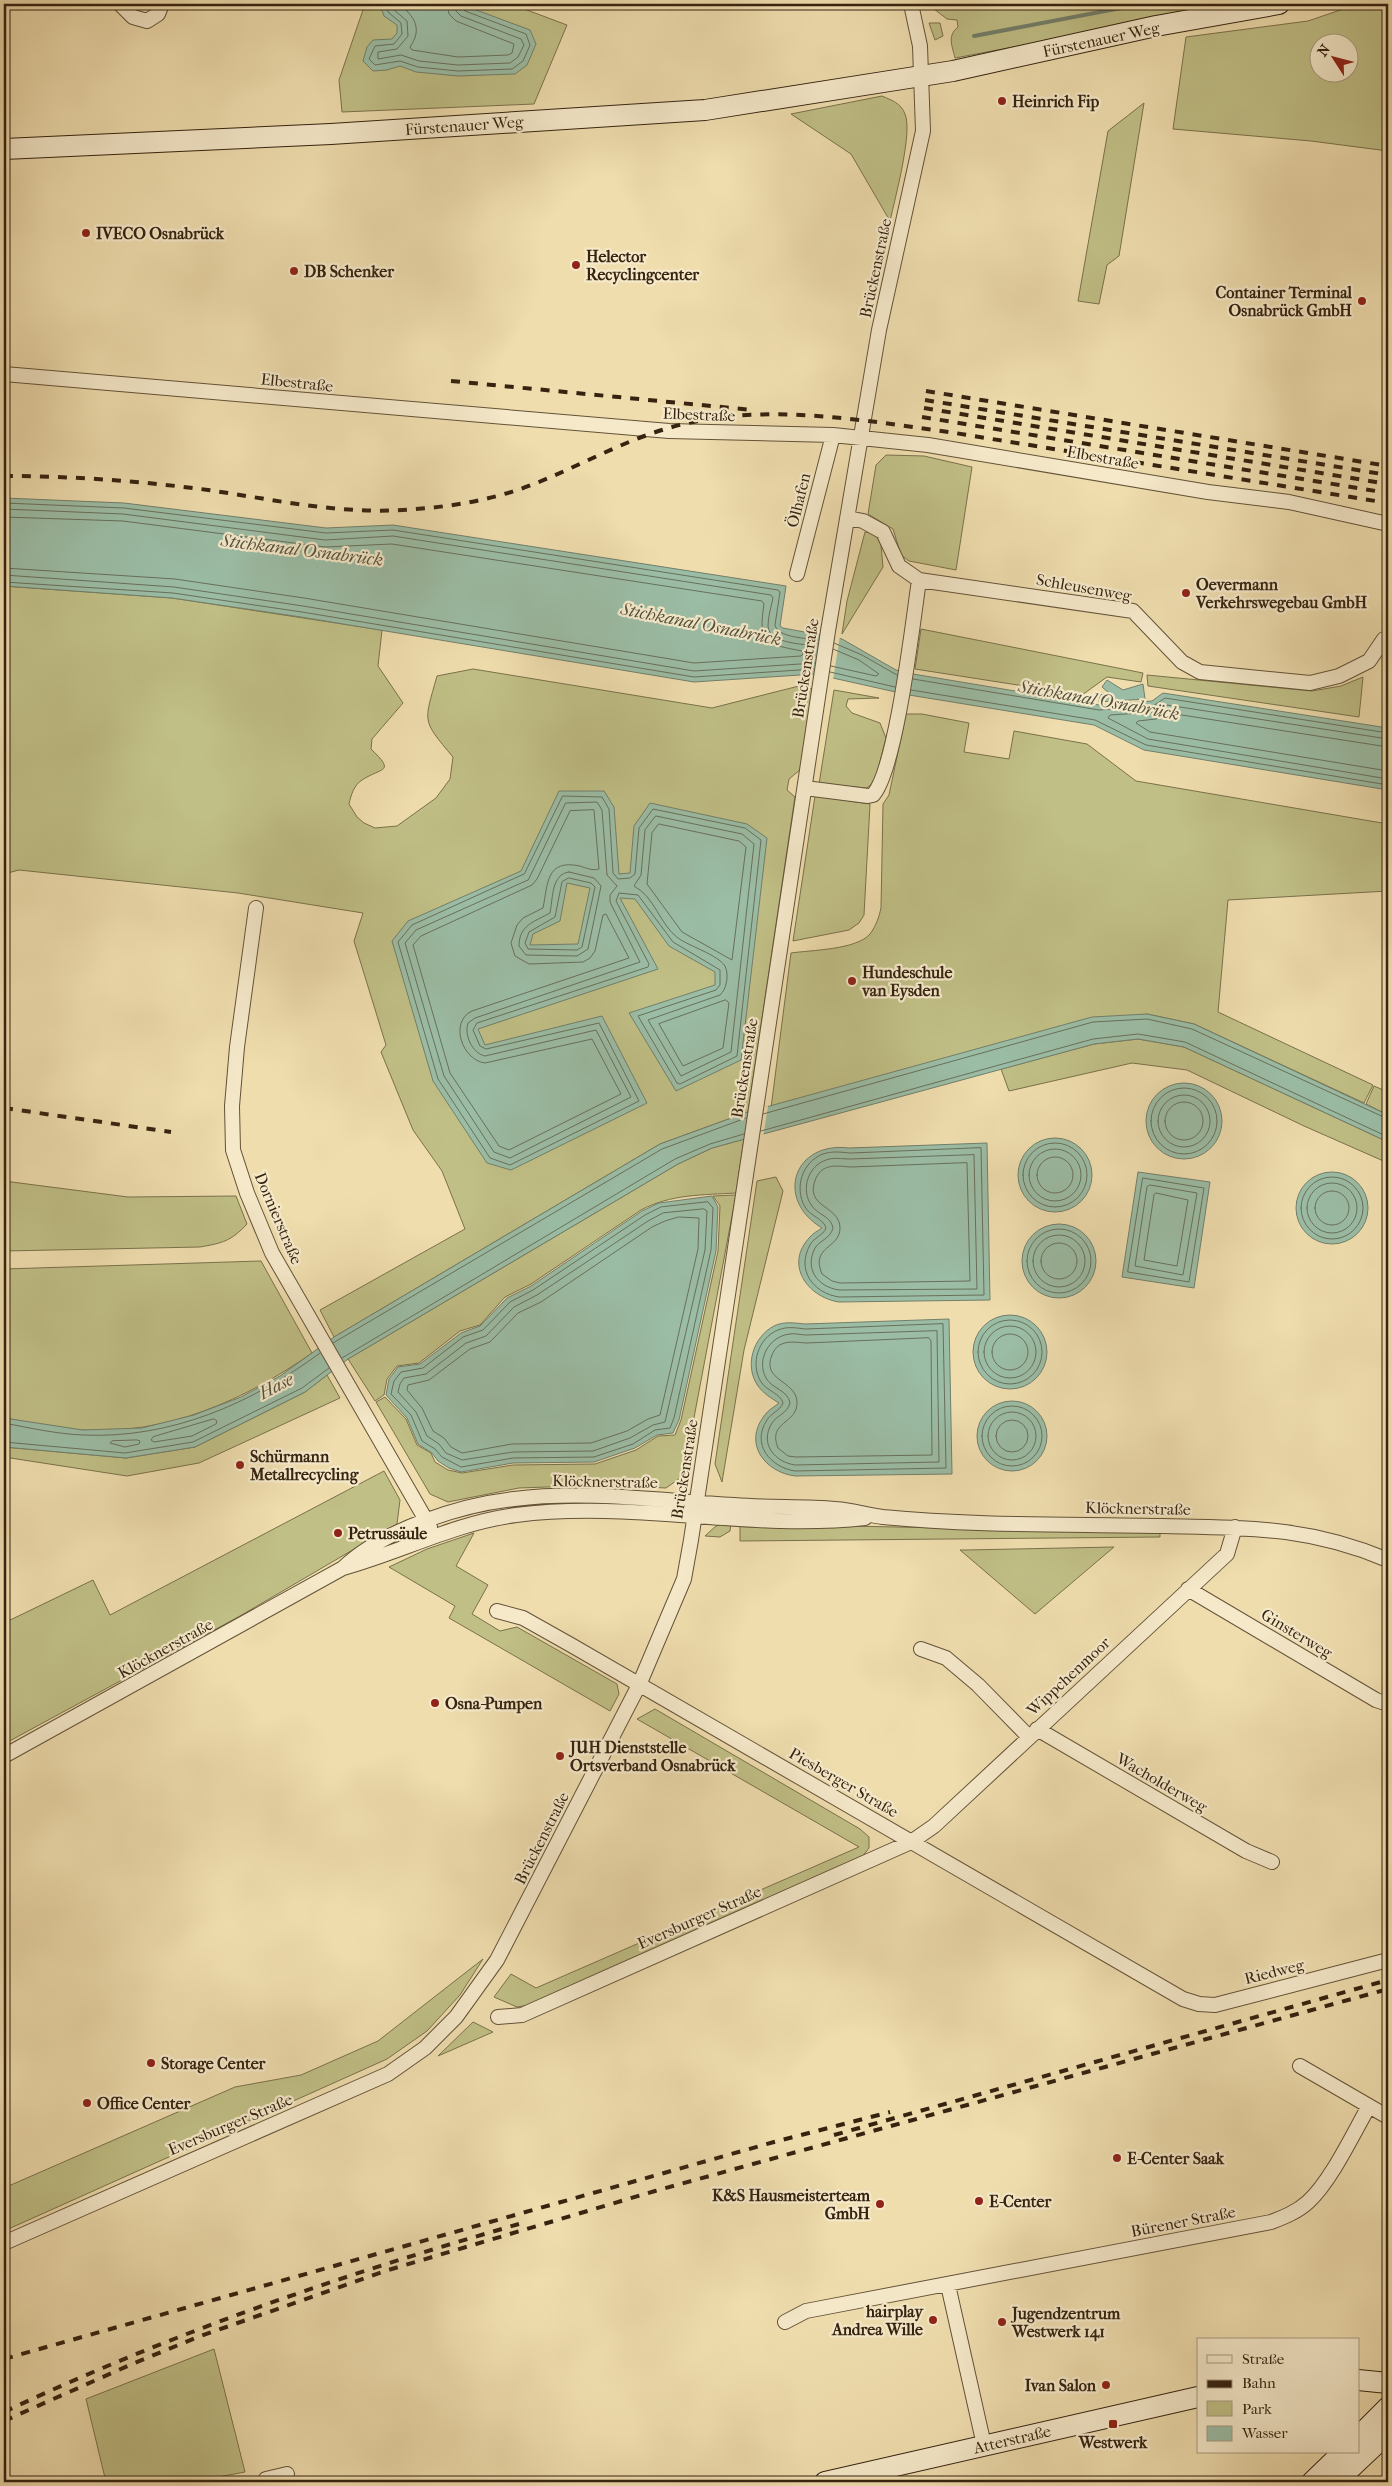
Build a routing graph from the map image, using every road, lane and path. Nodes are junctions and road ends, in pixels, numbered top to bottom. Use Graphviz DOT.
graph roads {
  1 [pos="120,4"];
  2 [pos="162,4"];
  3 [pos="911,4"];
  4 [pos="1279,4"];
  5 [pos="922,76"];
  6 [pos="4,149"];
  7 [pos="4,374"];
  8 [pos="833,435"];
  9 [pos="862,438"];
  10 [pos="848,518"];
  11 [pos="1388,524"];
  12 [pos="797,574"];
  13 [pos="920,580"];
  14 [pos="1384,639"];
  15 [pos="805,788"];
  16 [pos="256,908"];
  17 [pos="696,1502"];
  18 [pos="882,1517"];
  19 [pos="694,1518"];
  20 [pos="428,1520"];
  21 [pos="1235,1527"];
  22 [pos="434,1535"];
  23 [pos="1388,1560"];
  24 [pos="342,1568"];
  25 [pos="1188,1589"];
  26 [pos="496,1611"];
  27 [pos="921,1649"];
  28 [pos="639,1684"];
  29 [pos="1388,1704"];
  30 [pos="1032,1732"];
  31 [pos="4,1756"];
  32 [pos="911,1842"];
  33 [pos="1272,1862"];
  34 [pos="1388,1960"];
  35 [pos="1170,1992"];
  36 [pos="456,2017"];
  37 [pos="498,2017"];
  38 [pos="1300,2066"];
  39 [pos="1368,2106"];
  40 [pos="1388,2117"];
  41 [pos="4,2243"];
  42 [pos="948,2285"];
  43 [pos="786,2322"];
  44 [pos="1360,2380"];
  45 [pos="1388,2383"];
  46 [pos="1197,2397"];
  47 [pos="1388,2408"];
  48 [pos="1388,2433"];
  49 [pos="1360,2435"];
  50 [pos="984,2445"];
  51 [pos="1341,2454"];
  52 [pos="287,2474"];
  53 [pos="266,2482"];
  54 [pos="827,2482"];
  55 [pos="1312,2482"];
  56 [pos="1336,2482"];
  1 -- 2 [label="street"];
  3 -- 5 [label="street"];
  4 -- 5 [label="street, Fürstenauer Weg"];
  5 -- 6 [label="street, Fürstenauer Weg"];
  5 -- 9 [label="street, Brückenstraße"];
  7 -- 8 [label="street, Elbestraße"];
  8 -- 9 [label="street, Elbestraße"];
  8 -- 12 [label="street, Ölhafen"];
  9 -- 10 [label="street, Brückenstraße"];
  9 -- 11 [label="street, Elbestraße"];
  10 -- 13 [label="street, Schleusenweg"];
  10 -- 15 [label="street, Brückenstraße"];
  13 -- 14 [label="street, Schleusenweg"];
  13 -- 15 [label="street"];
  15 -- 17 [label="street, Brückenstraße"];
  16 -- 20 [label="street, Dornierstraße"];
  17 -- 18 [label="street, Klöcknerstraße"];
  17 -- 19 [label="street, Brückenstraße"];
  17 -- 20 [label="street, Klöcknerstraße"];
  18 -- 19 [label="street, Klöcknerstraße"];
  18 -- 21 [label="street, Klöcknerstraße"];
  19 -- 22 [label="street, Klöcknerstraße"];
  19 -- 28 [label="street, Brückenstraße"];
  20 -- 22 [label="street, Dornierstraße"];
  20 -- 24 [label="street, Klöcknerstraße"];
  21 -- 23 [label="street, Klöcknerstraße"];
  21 -- 25 [label="street, Wippchenmoor"];
  22 -- 24 [label="street, Klöcknerstraße"];
  24 -- 31 [label="street, Klöcknerstraße"];
  25 -- 29 [label="street, Ginsterweg"];
  25 -- 30 [label="street, Wippchenmoor"];
  26 -- 28 [label="street, Piesberger Straße"];
  27 -- 30 [label="street, Wacholderweg"];
  28 -- 32 [label="street, Piesberger Straße"];
  28 -- 36 [label="street, Brückenstraße"];
  30 -- 32 [label="street, Wippchenmoor"];
  30 -- 33 [label="street, Wacholderweg"];
  32 -- 35 [label="street, Piesberger Straße"];
  32 -- 37 [label="street, Eversburger Straße"];
  34 -- 35 [label="street, Riedweg"];
  36 -- 41 [label="street, Eversburger Straße"];
  38 -- 39 [label="street"];
  39 -- 40 [label="street"];
  39 -- 42 [label="street, Bürener Straße"];
  42 -- 43 [label="street, Bürener Straße"];
  42 -- 50 [label="street"];
  44 -- 45 [label="street"];
  46 -- 50 [label="street, Atterstraße"];
  47 -- 49 [label="street"];
  48 -- 56 [label="street"];
  50 -- 54 [label="street, Atterstraße"];
  51 -- 55 [label="street"];
  52 -- 53 [label="street"];
}
